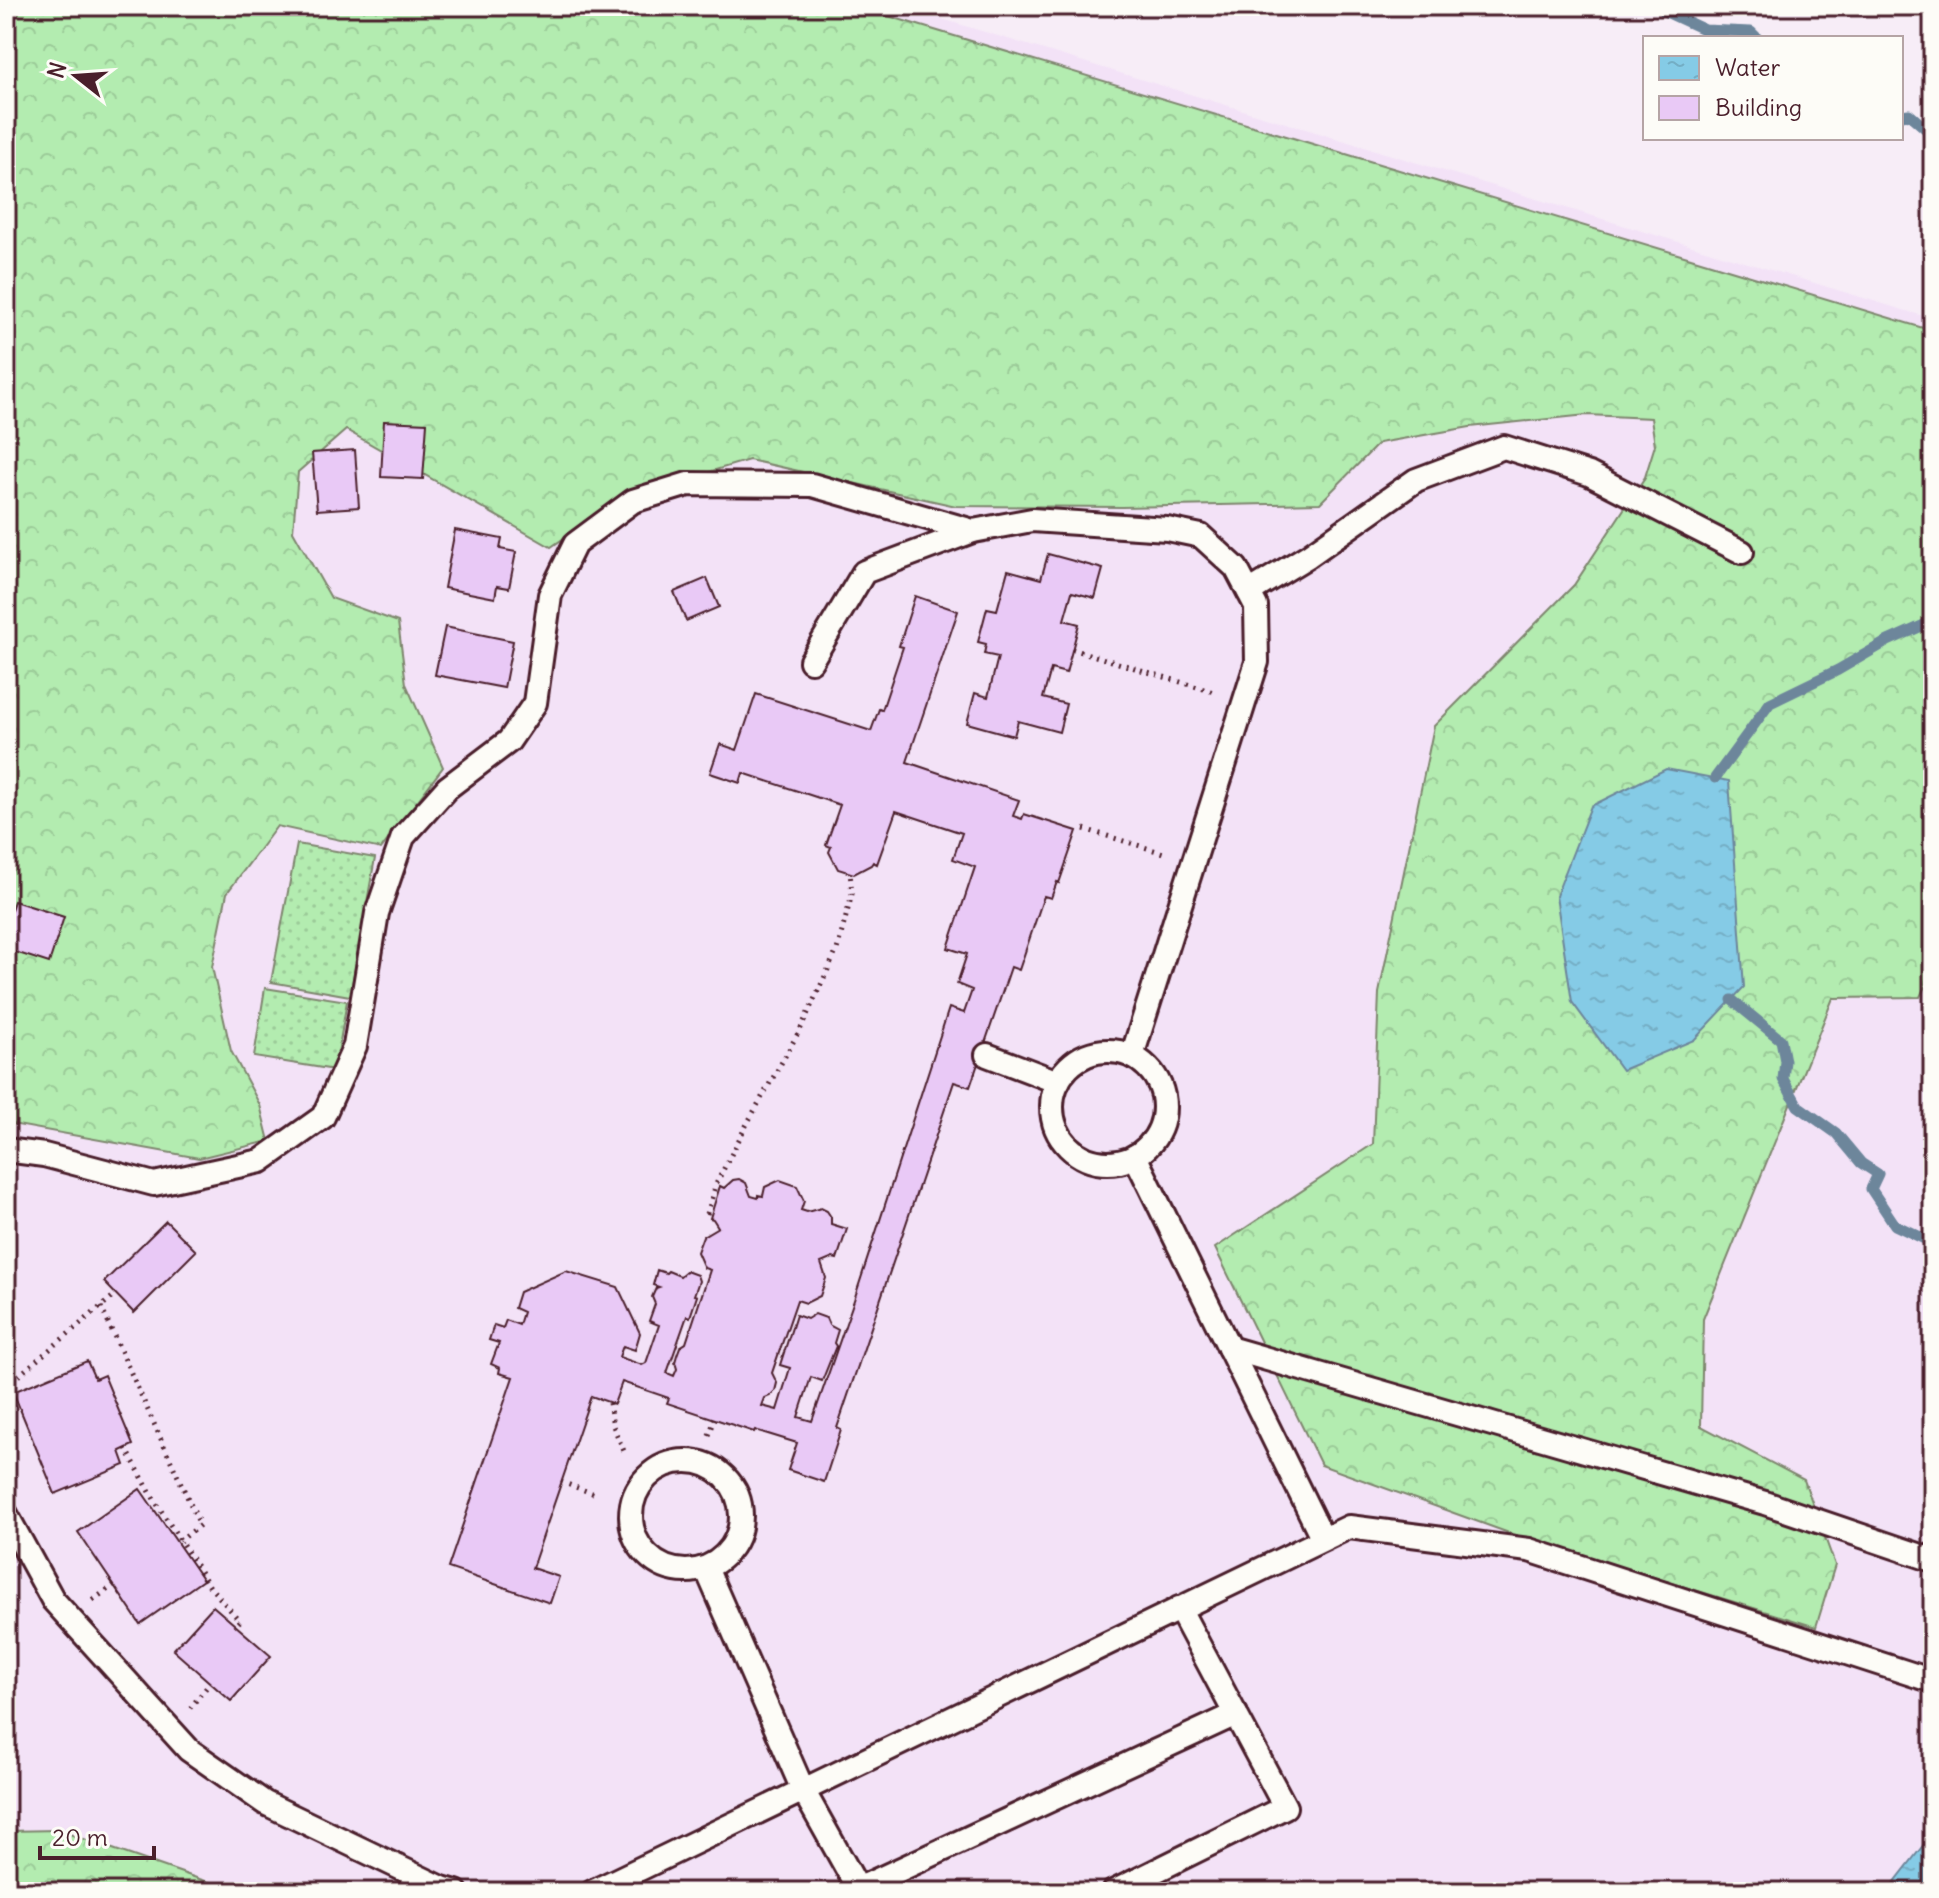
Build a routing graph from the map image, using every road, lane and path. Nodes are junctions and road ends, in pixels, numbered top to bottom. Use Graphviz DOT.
graph roads {
  1 [pos="973,531"];
  2 [pos="1742,552"];
  3 [pos="1249,592"];
  4 [pos="1072,649"];
  5 [pos="811,661"];
  6 [pos="1245,701"];
  7 [pos="1084,829"];
  8 [pos="1193,863"];
  9 [pos="850,872"];
  10 [pos="987,1055"];
  11 [pos="1132,1056"];
  12 [pos="1058,1082"];
  13 [pos="6,1150"];
  14 [pos="1135,1156"];
  15 [pos="707,1214"];
  16 [pos="116,1294"];
  17 [pos="101,1307"];
  18 [pos="1229,1348"];
  19 [pos="6,1386"];
  20 [pos="609,1403"];
  21 [pos="715,1419"];
  22 [pos="709,1435"];
  23 [pos="126,1448"];
  24 [pos="624,1451"];
  25 [pos="561,1482"];
  26 [pos="595,1494"];
  27 [pos="6,1514"];
  28 [pos="1323,1539"];
  29 [pos="180,1541"];
  30 [pos="1933,1560"];
  31 [pos="706,1568"];
  32 [pos="1179,1608"];
  33 [pos="235,1626"];
  34 [pos="1933,1681"];
  35 [pos="1236,1714"];
  36 [pos="803,1790"];
  37 [pos="859,1890"];
  38 [pos="456,1892"];
  39 [pos="592,1892"];
  40 [pos="1113,1892"];
  1 -- 3 [label="lane"];
  1 -- 5 [label="lane"];
  1 -- 13 [label="lane"];
  2 -- 3 [label="lane"];
  3 -- 6 [label="lane"];
  4 -- 6 [label="path"];
  6 -- 8 [label="lane"];
  7 -- 8 [label="path"];
  8 -- 11 [label="lane"];
  9 -- 15 [label="path"];
  10 -- 12 [label="lane"];
  11 -- 12 [label="lane"];
  11 -- 14 [label="lane"];
  12 -- 14 [label="lane"];
  14 -- 18 [label="lane"];
  16 -- 17 [label="path"];
  17 -- 19 [label="path"];
  17 -- 29 [label="path"];
  18 -- 28 [label="lane"];
  18 -- 30 [label="lane"];
  20 -- 24 [label="path"];
  21 -- 22 [label="path"];
  23 -- 29 [label="path"];
  25 -- 26 [label="path"];
  27 -- 38 [label="lane"];
  28 -- 32 [label="lane"];
  28 -- 34 [label="lane"];
  29 -- 33 [label="path"];
  31 -- 31 [label="lane"];
  31 -- 36 [label="lane"];
  32 -- 35 [label="lane"];
  32 -- 36 [label="lane"];
  35 -- 37 [label="lane"];
  35 -- 40 [label="lane"];
  36 -- 37 [label="lane"];
  36 -- 39 [label="lane"];
}
